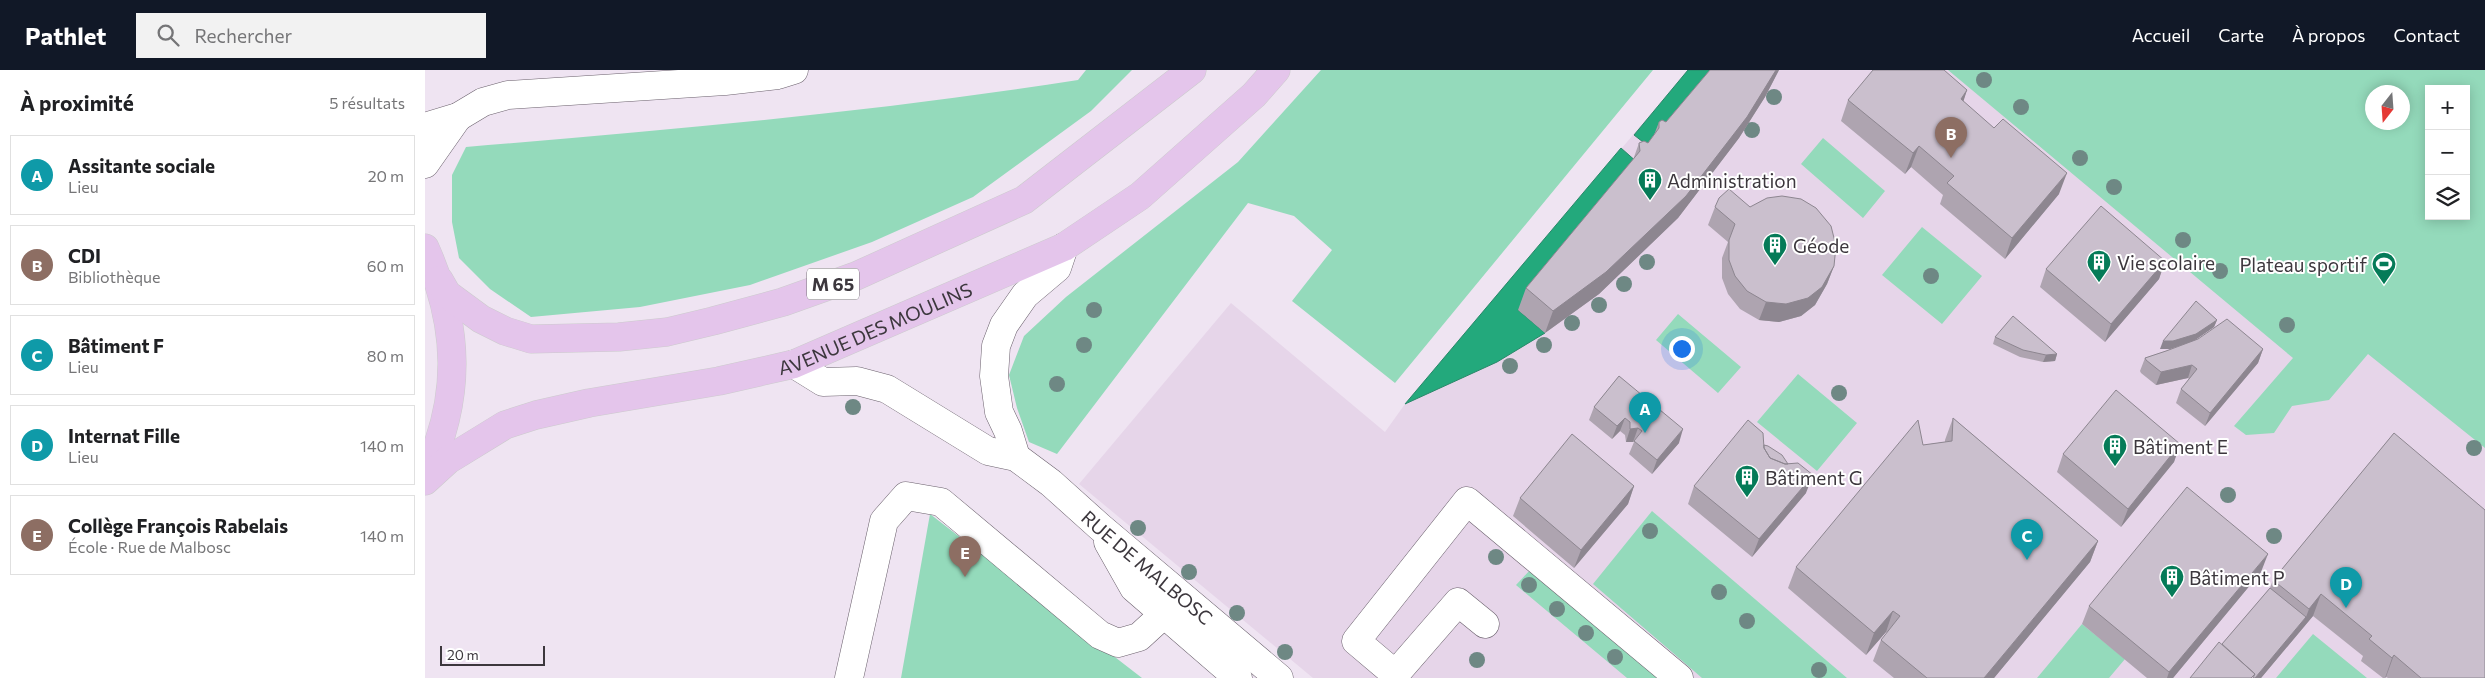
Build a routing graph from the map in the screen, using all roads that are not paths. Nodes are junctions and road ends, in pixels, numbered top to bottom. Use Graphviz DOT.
graph roads {
  1 [pos="794,70"];
  2 [pos="1192,70"];
  3 [pos="1276,70"];
  4 [pos="458,117"];
  5 [pos="425,126"];
  6 [pos="425,164"];
  7 [pos="1064,247"];
  8 [pos="425,248"];
  9 [pos="439,280"];
  10 [pos="794,364"];
  11 [pos="1016,456"];
  12 [pos="425,476"];
  13 [pos="425,481"];
  14 [pos="1100,527"];
  15 [pos="1163,615"];
  16 [pos="1485,624"];
  17 [pos="1393,676"];
  18 [pos="849,678"];
  19 [pos="1238,678"];
  20 [pos="1279,678"];
  21 [pos="1679,678"];
  1 -- 4 [label="street"];
  2 -- 9 [label="main road, M 65"];
  3 -- 7 [label="main road, AVENUE DES MOULINS"];
  4 -- 5 [label="street"];
  4 -- 6 [label="street"];
  7 -- 10 [label="main road, AVENUE DES MOULINS"];
  7 -- 11 [label="street"];
  8 -- 9 [label="main road"];
  9 -- 12 [label="main road"];
  10 -- 11 [label="street, RUE DE MALBOSC"];
  10 -- 13 [label="main road, AVENUE DES MOULINS"];
  11 -- 14 [label="street, RUE DE MALBOSC"];
  14 -- 15 [label="street"];
  14 -- 20 [label="street, RUE DE MALBOSC"];
  15 -- 18 [label="street"];
  15 -- 19 [label="street"];
  16 -- 17 [label="street"];
  17 -- 21 [label="street"];
}
